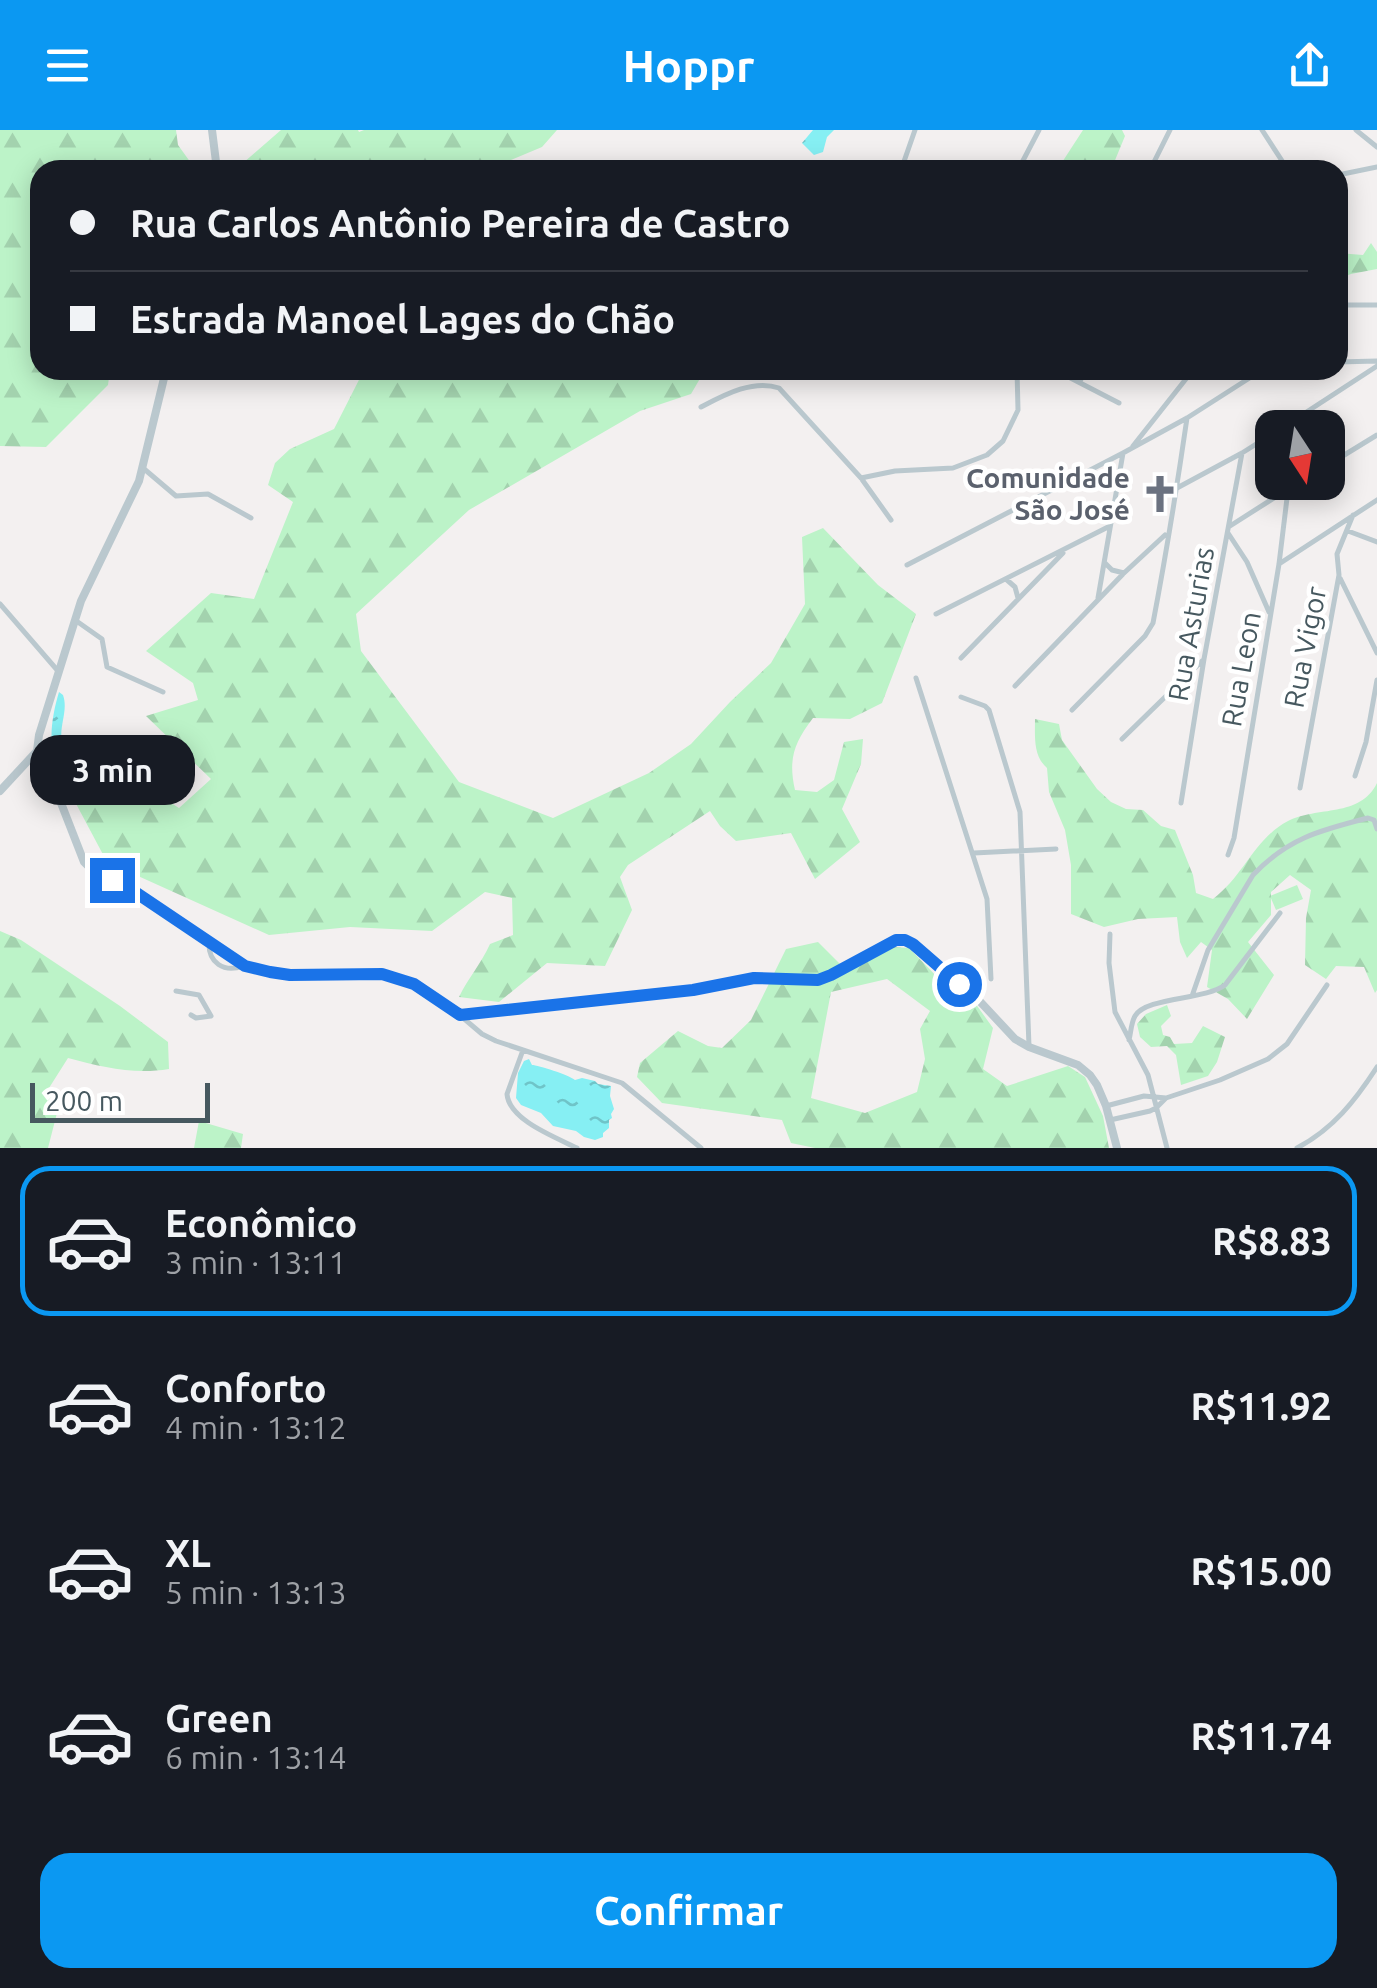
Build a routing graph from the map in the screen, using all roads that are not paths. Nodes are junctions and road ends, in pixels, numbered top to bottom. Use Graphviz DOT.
graph roads {
  1 [pos="212,130"];
  2 [pos="916,130"];
  3 [pos="1038,130"];
  4 [pos="1170,130"];
  5 [pos="1264,130"];
  6 [pos="1356,130"];
  7 [pos="1377,147"];
  8 [pos="216,160"];
  9 [pos="905,160"];
  10 [pos="1023,160"];
  11 [pos="1155,160"];
  12 [pos="1282,160"];
  13 [pos="1377,167"];
  14 [pos="1348,173"];
  15 [pos="1348,305"];
  16 [pos="1377,305"];
  17 [pos="1348,363"];
  18 [pos="1377,364"];
  19 [pos="164,380"];
  20 [pos="1017,380"];
  21 [pos="1076,380"];
  22 [pos="1185,380"];
  23 [pos="1246,380"];
  24 [pos="1080,382"];
  25 [pos="1118,403"];
  26 [pos="701,406"];
  27 [pos="1309,410"];
  28 [pos="1187,418"];
  29 [pos="1377,435"];
  30 [pos="1255,445"];
  31 [pos="1132,448"];
  32 [pos="1242,453"];
  33 [pos="1123,454"];
  34 [pos="1345,455"];
  35 [pos="143,468"];
  36 [pos="862,478"];
  37 [pos="1177,488"];
  38 [pos="1273,500"];
  39 [pos="1287,500"];
  40 [pos="1377,500"];
  41 [pos="1353,515"];
  42 [pos="251,518"];
  43 [pos="892,520"];
  44 [pos="1110,526"];
  45 [pos="1228,529"];
  46 [pos="1348,532"];
  47 [pos="1167,533"];
  48 [pos="1377,542"];
  49 [pos="1069,547"];
  50 [pos="1104,561"];
  51 [pos="907,564"];
  52 [pos="1279,564"];
  53 [pos="1124,573"];
  54 [pos="1339,575"];
  55 [pos="1006,579"];
  56 [pos="1018,598"];
  57 [pos="1098,600"];
  58 [pos="0,604"];
  59 [pos="936,614"];
  60 [pos="1270,614"];
  61 [pos="75,620"];
  62 [pos="1377,653"];
  63 [pos="961,658"];
  64 [pos="1204,659"];
  65 [pos="58,670"];
  66 [pos="916,678"];
  67 [pos="1377,680"];
  68 [pos="1015,686"];
  69 [pos="163,692"];
  70 [pos="961,697"];
  71 [pos="1072,710"];
  72 [pos="1122,739"];
  73 [pos="38,751"];
  74 [pos="1355,776"];
  75 [pos="1300,788"];
  76 [pos="0,791"];
  77 [pos="1181,803"];
  78 [pos="1375,817"];
  79 [pos="1377,829"];
  80 [pos="1056,849"];
  81 [pos="1020,852"];
  82 [pos="974,853"];
  83 [pos="1228,855"];
  84 [pos="1280,913"];
  85 [pos="1110,934"];
  86 [pos="990,979"];
  87 [pos="1328,985"];
  88 [pos="176,991"];
  89 [pos="1192,996"];
  90 [pos="191,1014"];
  91 [pos="460,1015"];
  92 [pos="1129,1040"];
  93 [pos="1030,1047"];
  94 [pos="524,1050"];
  95 [pos="1377,1067"];
  96 [pos="1153,1095"];
  97 [pos="1166,1098"];
  98 [pos="1106,1106"];
  99 [pos="1156,1108"];
  100 [pos="1110,1120"];
  101 [pos="577,1148"];
  102 [pos="700,1148"];
  103 [pos="1117,1148"];
  104 [pos="1167,1148"];
  105 [pos="1297,1148"];
  1 -- 8 [label="street"];
  2 -- 9 [label="street"];
  3 -- 10 [label="street"];
  4 -- 11 [label="street"];
  5 -- 12 [label="street"];
  6 -- 7 [label="street"];
  13 -- 14 [label="street"];
  15 -- 16 [label="street"];
  17 -- 18 [label="street"];
  18 -- 27 [label="street"];
  19 -- 35 [label="street"];
  20 -- 36 [label="street"];
  21 -- 24 [label="street"];
  22 -- 31 [label="street"];
  23 -- 28 [label="street"];
  24 -- 25 [label="street"];
  26 -- 36 [label="street"];
  28 -- 31 [label="street"];
  28 -- 37 [label="street"];
  29 -- 34 [label="street"];
  30 -- 32 [label="street"];
  31 -- 33 [label="street"];
  32 -- 37 [label="street"];
  32 -- 45 [label="street, Rua Asturias"];
  33 -- 44 [label="street"];
  33 -- 51 [label="street"];
  35 -- 42 [label="street"];
  35 -- 61 [label="street"];
  36 -- 43 [label="street"];
  37 -- 47 [label="street"];
  38 -- 45 [label="street"];
  39 -- 52 [label="street, Rua Leon"];
  40 -- 41 [label="street"];
  41 -- 46 [label="street, Rua Vigor"];
  41 -- 52 [label="street"];
  44 -- 49 [label="street"];
  44 -- 50 [label="street"];
  45 -- 60 [label="street"];
  45 -- 64 [label="street, Rua Asturias"];
  46 -- 48 [label="street"];
  46 -- 54 [label="street, Rua Vigor"];
  47 -- 53 [label="street"];
  47 -- 71 [label="street"];
  49 -- 55 [label="street"];
  49 -- 56 [label="street"];
  50 -- 53 [label="street"];
  50 -- 57 [label="street"];
  52 -- 60 [label="street, Rua Leon"];
  53 -- 57 [label="street"];
  54 -- 62 [label="street"];
  54 -- 75 [label="street, Rua Vigor"];
  55 -- 56 [label="street"];
  55 -- 59 [label="street"];
  56 -- 63 [label="street"];
  57 -- 68 [label="street"];
  58 -- 65 [label="street"];
  60 -- 83 [label="street, Rua Leon"];
  61 -- 65 [label="street"];
  61 -- 69 [label="street"];
  64 -- 72 [label="street"];
  64 -- 77 [label="street, Rua Asturias"];
  65 -- 73 [label="street"];
  66 -- 82 [label="street"];
  67 -- 74 [label="street"];
  70 -- 81 [label="street"];
  73 -- 76 [label="street"];
  73 -- 91 [label="street"];
  78 -- 79 [label="street"];
  78 -- 89 [label="street"];
  80 -- 81 [label="street"];
  81 -- 82 [label="street"];
  81 -- 93 [label="street"];
  82 -- 86 [label="street"];
  84 -- 89 [label="street"];
  85 -- 92 [label="street"];
  87 -- 97 [label="street"];
  88 -- 90 [label="street"];
  89 -- 92 [label="street"];
  91 -- 93 [label="street"];
  91 -- 94 [label="street"];
  92 -- 96 [label="street"];
  93 -- 98 [label="street"];
  94 -- 101 [label="street"];
  94 -- 102 [label="street"];
  95 -- 105 [label="street"];
  96 -- 97 [label="street"];
  96 -- 98 [label="street"];
  96 -- 99 [label="street"];
  97 -- 99 [label="street"];
  98 -- 100 [label="street"];
  99 -- 100 [label="street"];
  99 -- 104 [label="street"];
  100 -- 103 [label="street"];
}
